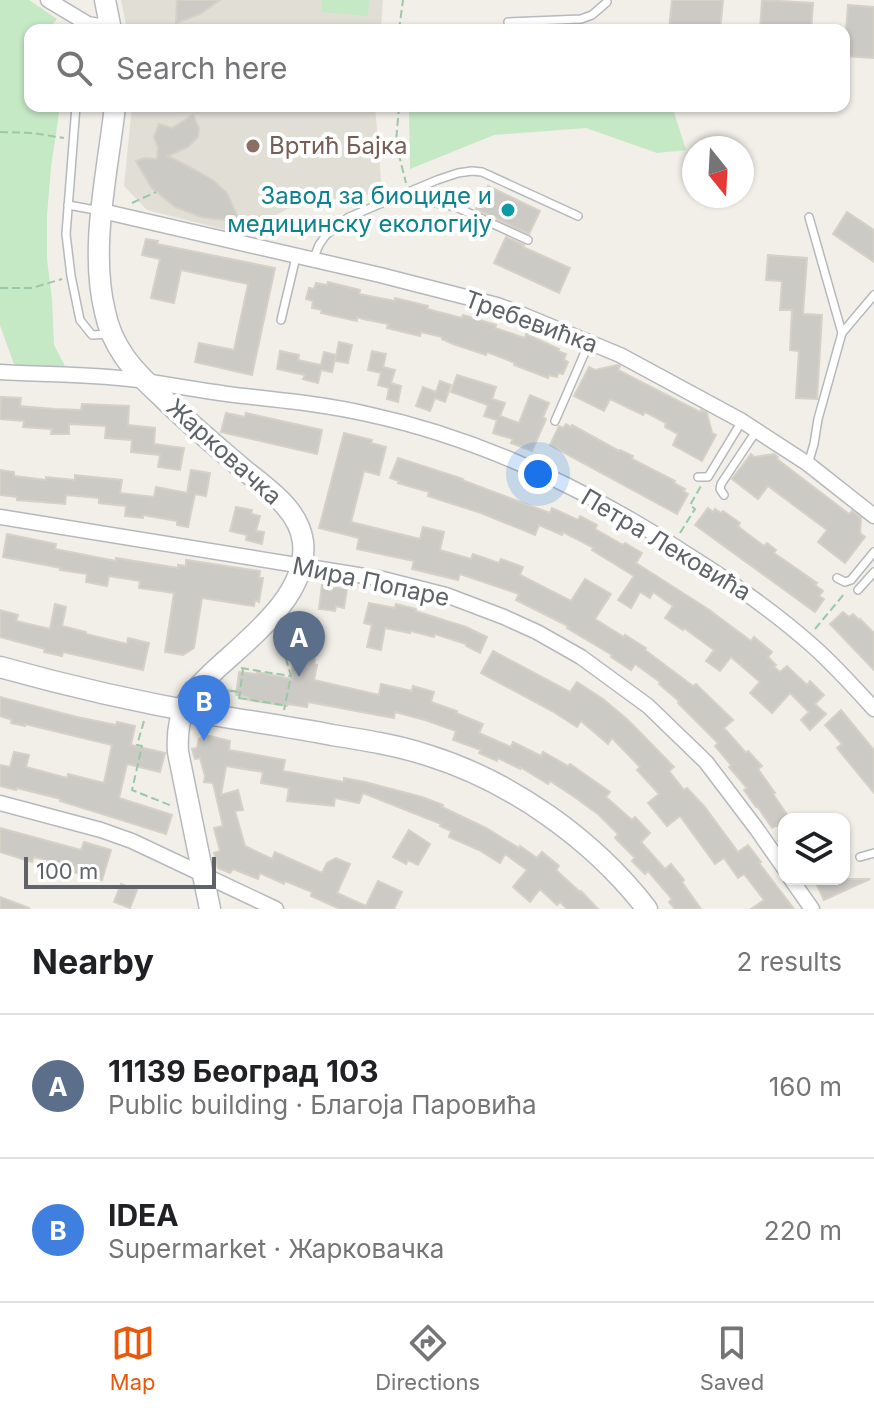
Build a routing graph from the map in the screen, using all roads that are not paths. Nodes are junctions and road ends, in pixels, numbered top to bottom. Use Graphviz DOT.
graph roads {
  1 [pos="48,0"];
  2 [pos="105,0"];
  3 [pos="605,1"];
  4 [pos="508,22"];
  5 [pos="88,24"];
  6 [pos="110,24"];
  7 [pos="75,112"];
  8 [pos="114,112"];
  9 [pos="393,199"];
  10 [pos="68,205"];
  11 [pos="102,211"];
  12 [pos="578,216"];
  13 [pos="809,217"];
  14 [pos="528,240"];
  15 [pos="296,257"];
  16 [pos="313,260"];
  17 [pos="874,295"];
  18 [pos="281,320"];
  19 [pos="842,333"];
  20 [pos="112,334"];
  21 [pos="589,343"];
  22 [pos="0,372"];
  23 [pos="145,381"];
  24 [pos="555,421"];
  25 [pos="742,421"];
  26 [pos="757,430"];
  27 [pos="808,464"];
  28 [pos="702,478"];
  29 [pos="724,495"];
  30 [pos="874,516"];
  31 [pos="0,517"];
  32 [pos="874,552"];
  33 [pos="300,566"];
  34 [pos="874,572"];
  35 [pos="837,578"];
  36 [pos="858,590"];
  37 [pos="0,667"];
  38 [pos="183,709"];
  39 [pos="874,709"];
  40 [pos="0,803"];
  41 [pos="874,853"];
  42 [pos="860,857"];
  43 [pos="778,859"];
  44 [pos="202,874"];
  45 [pos="795,885"];
  46 [pos="210,909"];
  47 [pos="276,909"];
  48 [pos="647,909"];
  49 [pos="812,909"];
  1 -- 5 [label="street"];
  2 -- 6 [label="street"];
  3 -- 4 [label="lane"];
  7 -- 10 [label="lane"];
  8 -- 11 [label="street, Жарковачка"];
  9 -- 12 [label="lane"];
  9 -- 14 [label="lane"];
  9 -- 16 [label="lane"];
  10 -- 11 [label="lane"];
  10 -- 20 [label="lane"];
  11 -- 15 [label="street, Требевићка"];
  11 -- 20 [label="street, Жарковачка"];
  13 -- 19 [label="lane"];
  15 -- 16 [label="street, Требевићка"];
  15 -- 18 [label="lane"];
  16 -- 21 [label="street, Требевићка"];
  17 -- 19 [label="lane"];
  19 -- 27 [label="lane"];
  20 -- 23 [label="street, Жарковачка"];
  21 -- 24 [label="lane"];
  21 -- 25 [label="street, Требевићка"];
  22 -- 23 [label="street, Петра Лековића"];
  23 -- 33 [label="street, Жарковачка"];
  23 -- 39 [label="street, Петра Лековића"];
  25 -- 26 [label="street, Требевићка"];
  25 -- 28 [label="lane"];
  26 -- 27 [label="street, Требевићка"];
  26 -- 29 [label="lane"];
  27 -- 30 [label="street, Требевићка"];
  31 -- 33 [label="street, Мира Попаре"];
  32 -- 35 [label="lane"];
  33 -- 38 [label="street, Жарковачка"];
  33 -- 43 [label="street, Мира Попаре"];
  34 -- 36 [label="lane"];
  37 -- 38 [label="street"];
  38 -- 44 [label="street"];
  38 -- 48 [label="street"];
  40 -- 44 [label="street"];
  41 -- 42 [label="lane"];
  44 -- 46 [label="street"];
  44 -- 47 [label="street"];
  45 -- 49 [label="street"];
}
